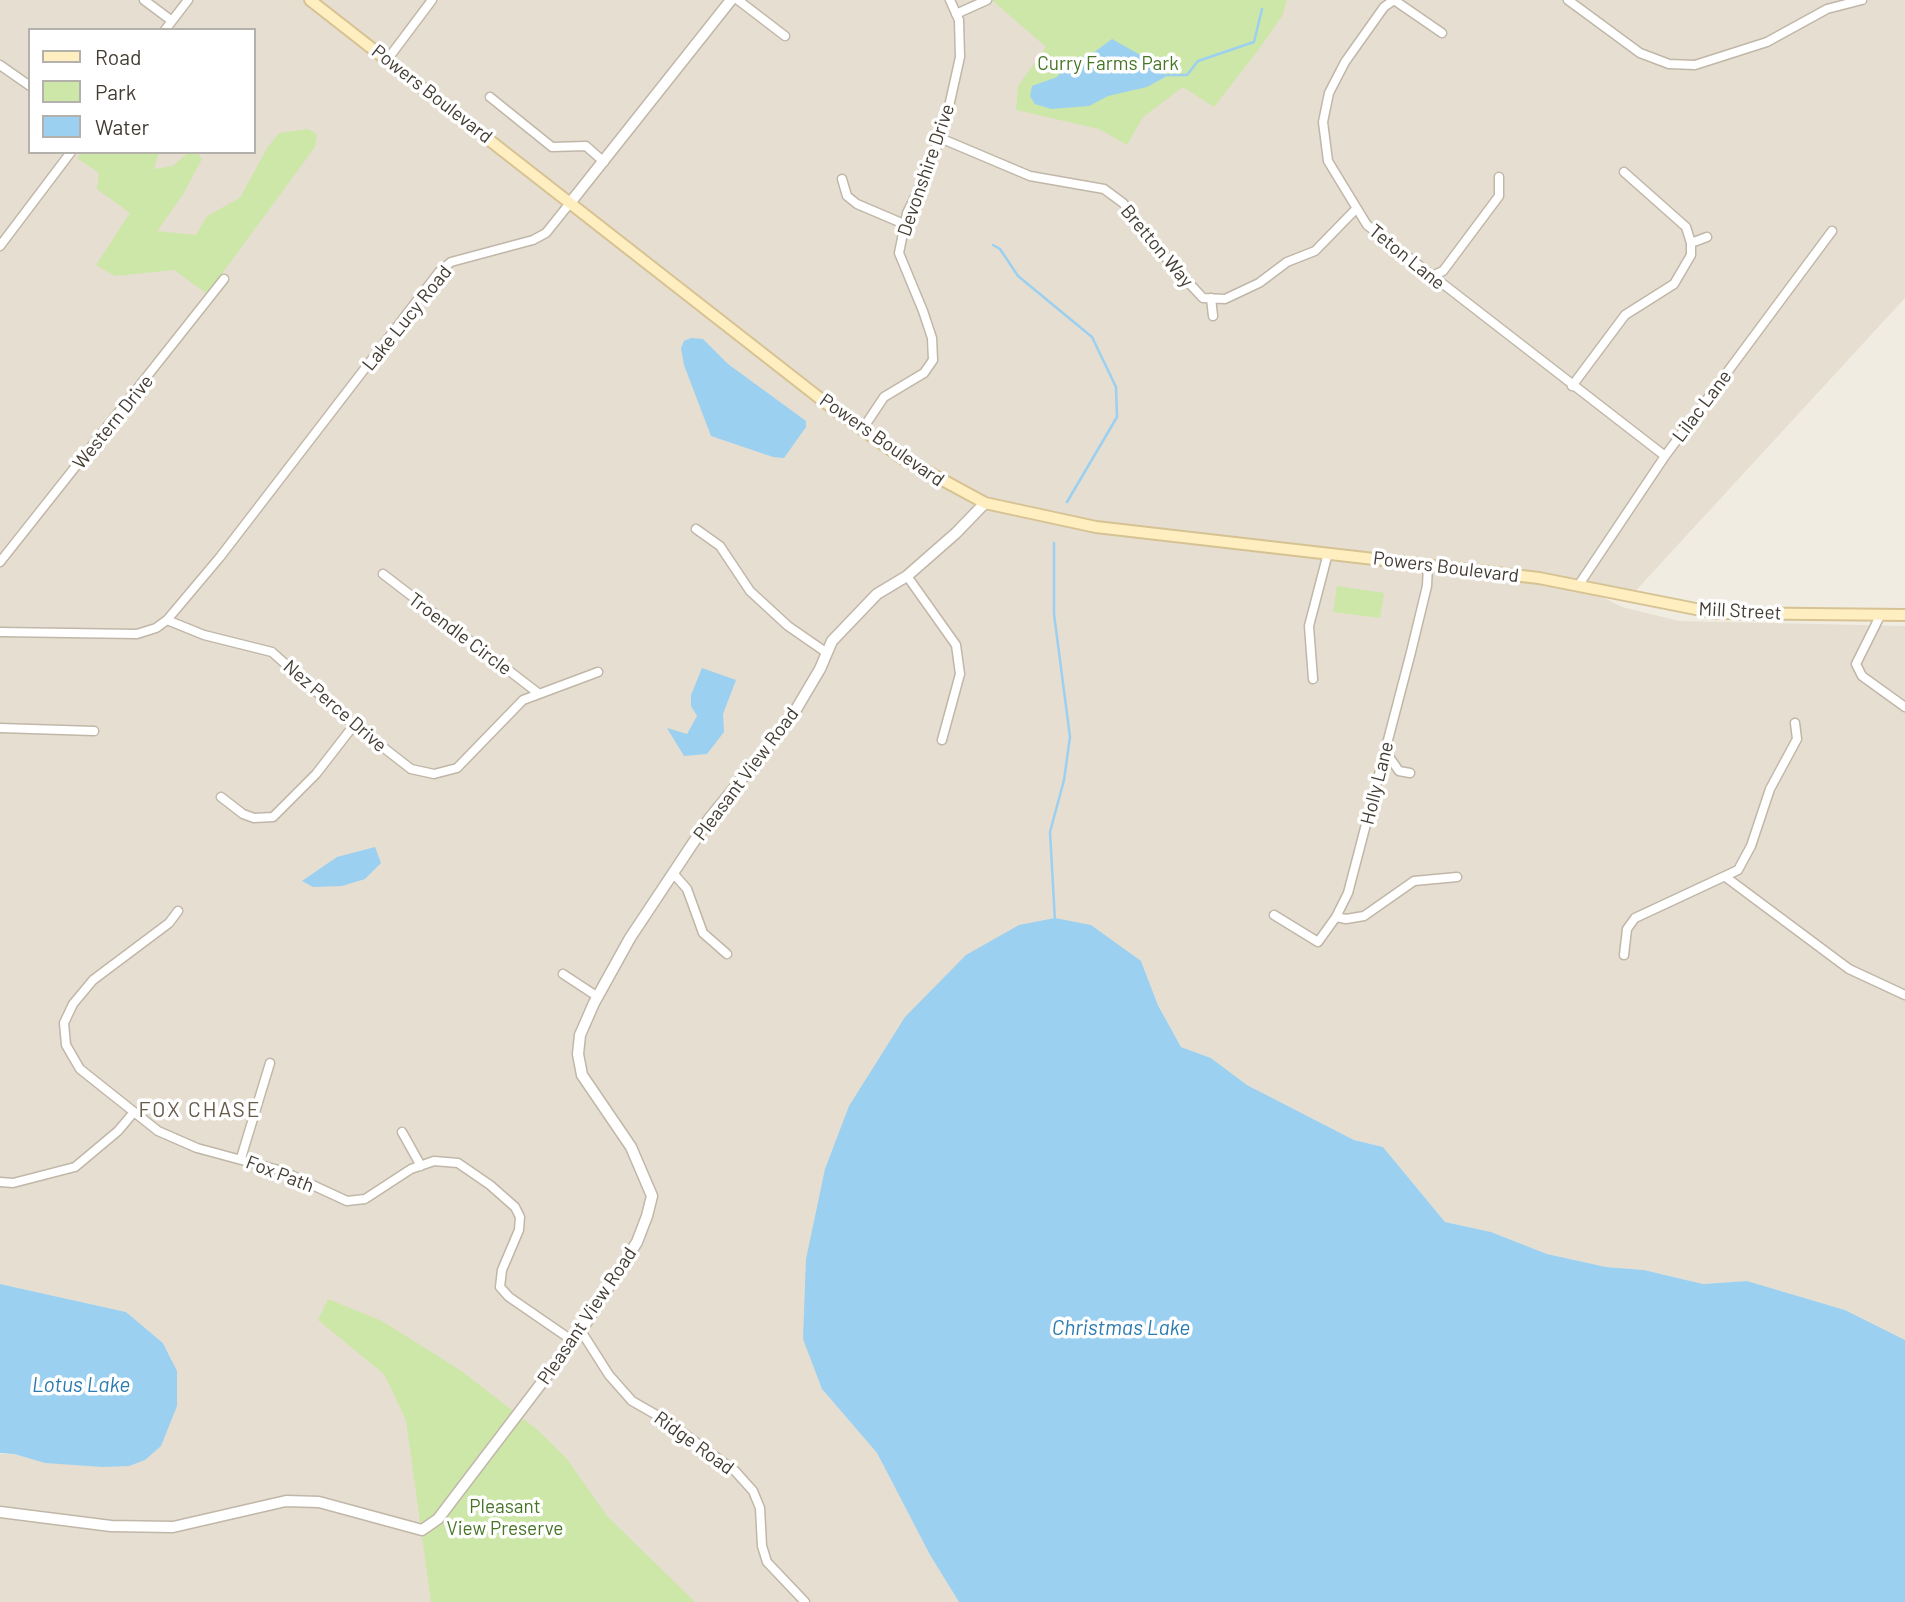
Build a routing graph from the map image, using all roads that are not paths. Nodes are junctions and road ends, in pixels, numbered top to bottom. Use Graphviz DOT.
graph roads {
  1 [pos="144,0"];
  2 [pos="188,0"];
  3 [pos="310,0"];
  4 [pos="432,0"];
  5 [pos="731,0"];
  6 [pos="738,0"];
  7 [pos="950,0"];
  8 [pos="987,0"];
  9 [pos="1568,0"];
  10 [pos="1862,0"];
  11 [pos="956,14"];
  12 [pos="172,21"];
  13 [pos="167,28"];
  14 [pos="1442,33"];
  15 [pos="785,36"];
  16 [pos="387,60"];
  17 [pos="0,65"];
  18 [pos="28,85"];
  19 [pos="490,97"];
  20 [pos="940,138"];
  21 [pos="69,154"];
  22 [pos="604,162"];
  23 [pos="1624,172"];
  24 [pos="1499,177"];
  25 [pos="842,179"];
  26 [pos="570,204"];
  27 [pos="1355,210"];
  28 [pos="904,224"];
  29 [pos="1832,231"];
  30 [pos="1707,237"];
  31 [pos="1691,243"];
  32 [pos="0,246"];
  33 [pos="1430,277"];
  34 [pos="224,279"];
  35 [pos="1211,298"];
  36 [pos="1213,316"];
  37 [pos="1572,386"];
  38 [pos="862,429"];
  39 [pos="1665,456"];
  40 [pos="985,503"];
  41 [pos="696,528"];
  42 [pos="1328,553"];
  43 [pos="0,562"];
  44 [pos="1428,565"];
  45 [pos="383,574"];
  46 [pos="907,576"];
  47 [pos="1578,586"];
  48 [pos="1905,614"];
  49 [pos="1880,616"];
  50 [pos="167,620"];
  51 [pos="0,632"];
  52 [pos="827,653"];
  53 [pos="598,672"];
  54 [pos="1313,679"];
  55 [pos="538,693"];
  56 [pos="1905,706"];
  57 [pos="1795,723"];
  58 [pos="354,725"];
  59 [pos="0,728"];
  60 [pos="94,731"];
  61 [pos="942,740"];
  62 [pos="1385,751"];
  63 [pos="1410,774"];
  64 [pos="221,797"];
  65 [pos="674,873"];
  66 [pos="1457,877"];
  67 [pos="1727,878"];
  68 [pos="178,911"];
  69 [pos="1273,915"];
  70 [pos="1336,917"];
  71 [pos="727,954"];
  72 [pos="1624,955"];
  73 [pos="564,974"];
  74 [pos="1905,995"];
  75 [pos="598,997"];
  76 [pos="270,1063"];
  77 [pos="134,1111"];
  78 [pos="402,1132"];
  79 [pos="241,1158"];
  80 [pos="421,1166"];
  81 [pos="0,1182"];
  82 [pos="581,1331"];
  83 [pos="573,1341"];
  84 [pos="0,1512"];
  85 [pos="805,1602"];
  1 -- 12 [label="street"];
  2 -- 12 [label="street"];
  3 -- 16 [label="main road, Powers Boulevard"];
  4 -- 16 [label="street"];
  5 -- 22 [label="street, Lake Lucy Road"];
  6 -- 15 [label="street"];
  7 -- 11 [label="street, Devonshire Drive"];
  8 -- 11 [label="street"];
  9 -- 10 [label="street"];
  11 -- 20 [label="street, Devonshire Drive"];
  12 -- 13 [label="street"];
  14 -- 27 [label="street, Teton Lane"];
  16 -- 26 [label="main road, Powers Boulevard"];
  17 -- 18 [label="street"];
  19 -- 22 [label="street"];
  20 -- 28 [label="street, Devonshire Drive"];
  20 -- 35 [label="street, Bretton Way"];
  21 -- 32 [label="street"];
  22 -- 26 [label="street, Lake Lucy Road"];
  23 -- 31 [label="street"];
  24 -- 33 [label="street"];
  25 -- 28 [label="street"];
  26 -- 38 [label="main road, Powers Boulevard"];
  26 -- 50 [label="street, Lake Lucy Road"];
  27 -- 33 [label="street, Teton Lane"];
  27 -- 35 [label="street, Bretton Way"];
  28 -- 38 [label="street, Devonshire Drive"];
  29 -- 39 [label="street, Lilac Lane"];
  30 -- 31 [label="street"];
  31 -- 37 [label="street"];
  33 -- 37 [label="street, Teton Lane"];
  34 -- 43 [label="street, Western Drive"];
  35 -- 36 [label="street"];
  37 -- 39 [label="street, Teton Lane"];
  38 -- 40 [label="main road, Powers Boulevard"];
  39 -- 47 [label="street, Lilac Lane"];
  40 -- 42 [label="main road, Powers Boulevard"];
  40 -- 46 [label="street, Pleasant View Road"];
  41 -- 52 [label="street"];
  42 -- 44 [label="main road, Powers Boulevard"];
  42 -- 54 [label="street"];
  44 -- 47 [label="main road, Powers Boulevard"];
  44 -- 62 [label="street, Holly Lane"];
  45 -- 55 [label="street, Troendle Circle"];
  46 -- 52 [label="street, Pleasant View Road"];
  46 -- 61 [label="street"];
  47 -- 49 [label="main road, Mill Street"];
  48 -- 49 [label="main road, Mill Street"];
  49 -- 56 [label="street"];
  50 -- 51 [label="street"];
  50 -- 58 [label="street, Nez Perce Drive"];
  52 -- 65 [label="street, Pleasant View Road"];
  53 -- 55 [label="street, Nez Perce Drive"];
  55 -- 58 [label="street, Nez Perce Drive"];
  57 -- 67 [label="street"];
  58 -- 64 [label="street"];
  59 -- 60 [label="street"];
  62 -- 63 [label="street"];
  62 -- 70 [label="street, Holly Lane"];
  65 -- 71 [label="street"];
  65 -- 75 [label="street, Pleasant View Road"];
  66 -- 70 [label="street"];
  67 -- 72 [label="street"];
  67 -- 74 [label="street"];
  68 -- 77 [label="street, Fox Path"];
  69 -- 70 [label="street, Holly Lane"];
  73 -- 75 [label="street"];
  75 -- 82 [label="street, Pleasant View Road"];
  76 -- 79 [label="street"];
  77 -- 79 [label="street, Fox Path"];
  77 -- 81 [label="street"];
  78 -- 80 [label="street"];
  79 -- 80 [label="street, Fox Path"];
  80 -- 83 [label="street, Fox Path"];
  82 -- 83 [label="street, Pleasant View Road"];
  82 -- 85 [label="street, Ridge Road"];
  83 -- 84 [label="street, Pleasant View Road"];
}
